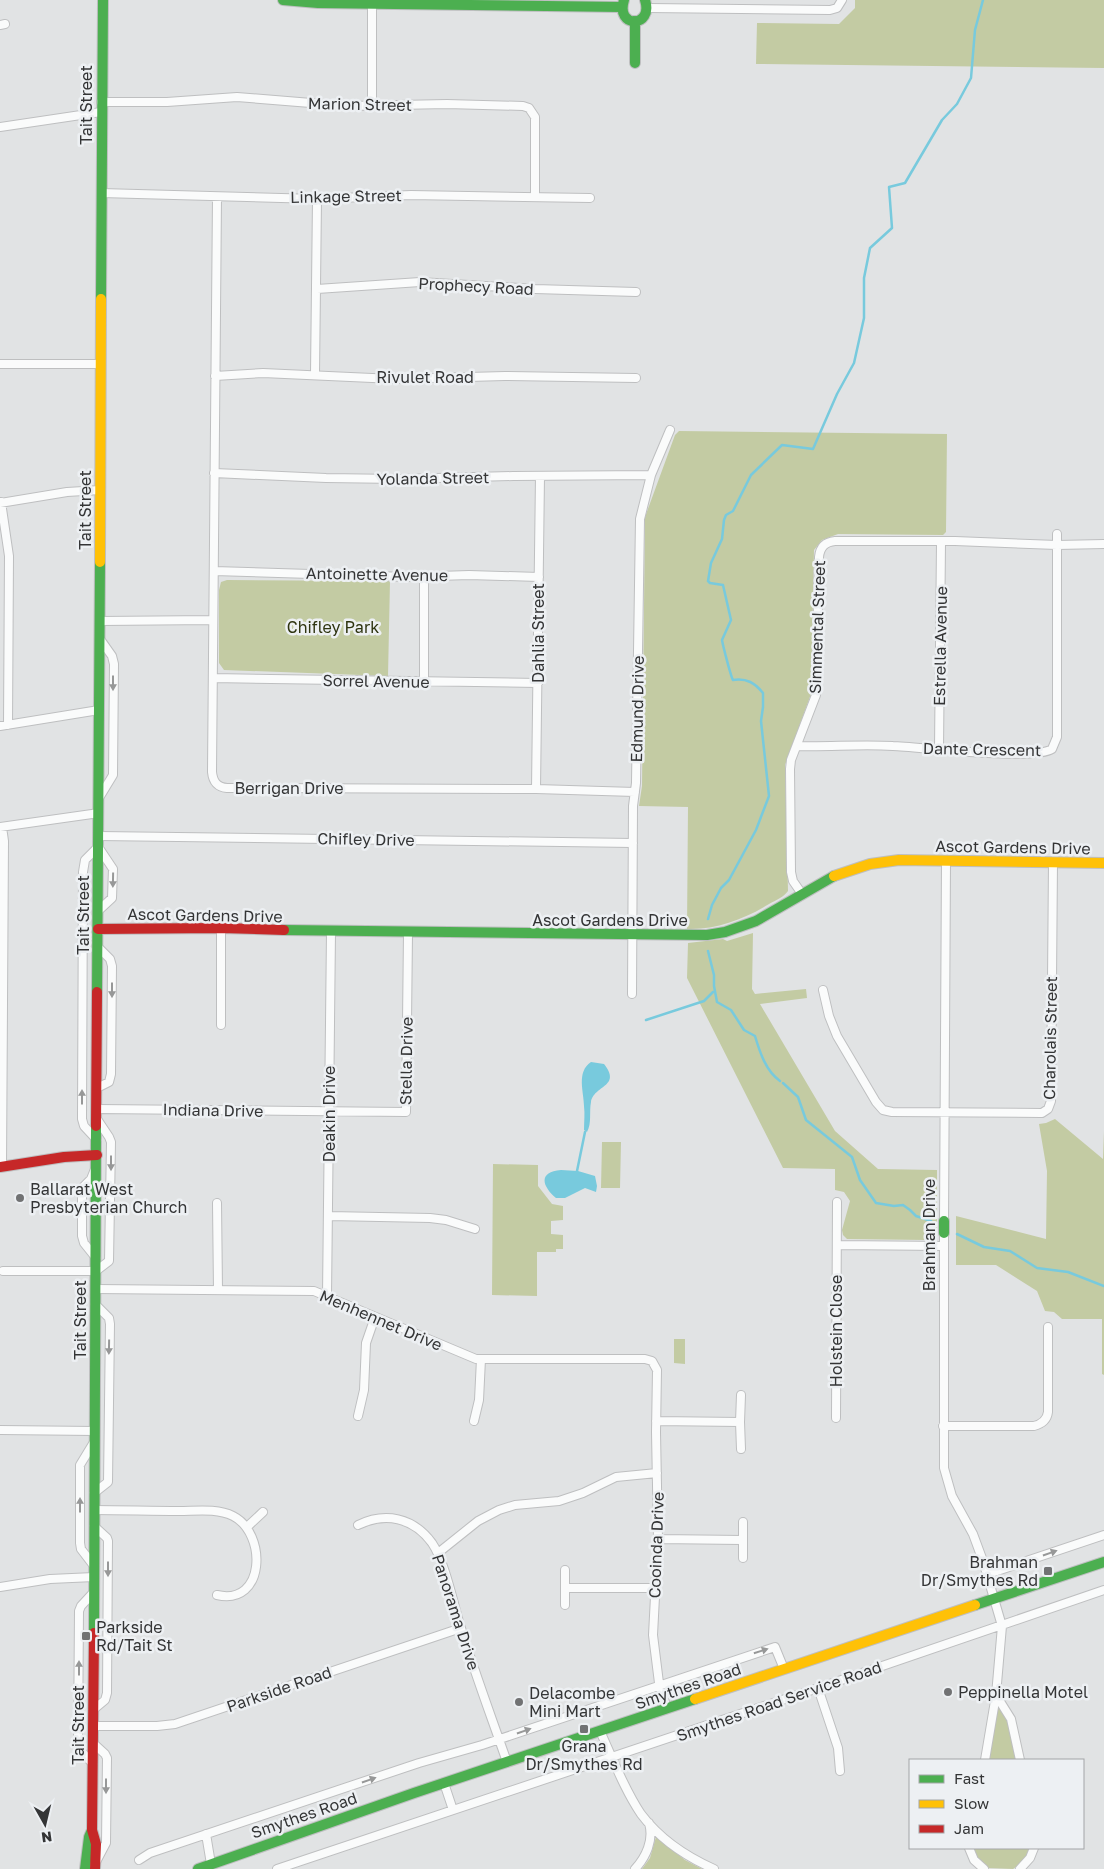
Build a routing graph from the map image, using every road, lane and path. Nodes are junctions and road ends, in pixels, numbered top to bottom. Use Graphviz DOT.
graph roads {
  1 [pos="103,0"];
  2 [pos="283,0"];
  3 [pos="842,0"];
  4 [pos="318,2"];
  5 [pos="423,2"];
  6 [pos="528,3"];
  7 [pos="372,4"];
  8 [pos="623,4"];
  9 [pos="646,4"];
  10 [pos="635,21"];
  11 [pos="635,63"];
  12 [pos="372,106"];
  13 [pos="101,107"];
  14 [pos="0,127"];
  15 [pos="102,192"];
  16 [pos="217,196"];
  17 [pos="535,196"];
  18 [pos="316,198"];
  19 [pos="590,198"];
  20 [pos="317,288"];
  21 [pos="636,292"];
  22 [pos="0,364"];
  23 [pos="101,364"];
  24 [pos="315,374"];
  25 [pos="215,376"];
  26 [pos="636,378"];
  27 [pos="670,430"];
  28 [pos="214,473"];
  29 [pos="651,475"];
  30 [pos="540,476"];
  31 [pos="100,490"];
  32 [pos="1,502"];
  33 [pos="1057,534"];
  34 [pos="941,542"];
  35 [pos="1104,544"];
  36 [pos="1057,545"];
  37 [pos="214,571"];
  38 [pos="424,577"];
  39 [pos="539,577"];
  40 [pos="213,620"];
  41 [pos="100,621"];
  42 [pos="100,638"];
  43 [pos="213,678"];
  44 [pos="424,682"];
  45 [pos="538,683"];
  46 [pos="99,710"];
  47 [pos="4,725"];
  48 [pos="797,746"];
  49 [pos="939,749"];
  50 [pos="536,789"];
  51 [pos="635,792"];
  52 [pos="99,799"];
  53 [pos="99,813"];
  54 [pos="1,827"];
  55 [pos="633,843"];
  56 [pos="99,844"];
  57 [pos="946,861"];
  58 [pos="1053,862"];
  59 [pos="1104,862"];
  60 [pos="802,894"];
  61 [pos="221,928"];
  62 [pos="98,929"];
  63 [pos="330,932"];
  64 [pos="408,933"];
  65 [pos="632,936"];
  66 [pos="823,990"];
  67 [pos="632,994"];
  68 [pos="221,1025"];
  69 [pos="329,1112"];
  70 [pos="945,1113"];
  71 [pos="96,1114"];
  72 [pos="97,1140"];
  73 [pos="97,1155"];
  74 [pos="1,1167"];
  75 [pos="837,1202"];
  76 [pos="217,1203"];
  77 [pos="329,1216"];
  78 [pos="944,1221"];
  79 [pos="475,1230"];
  80 [pos="944,1233"];
  81 [pos="837,1245"];
  82 [pos="944,1246"];
  83 [pos="3,1271"];
  84 [pos="96,1272"];
  85 [pos="96,1289"];
  86 [pos="218,1290"];
  87 [pos="327,1296"];
  88 [pos="96,1304"];
  89 [pos="376,1317"];
  90 [pos="1048,1327"];
  91 [pos="480,1359"];
  92 [pos="650,1363"];
  93 [pos="741,1395"];
  94 [pos="358,1416"];
  95 [pos="836,1418"];
  96 [pos="474,1421"];
  97 [pos="656,1421"];
  98 [pos="740,1422"];
  99 [pos="943,1426"];
  100 [pos="0,1430"];
  101 [pos="95,1436"];
  102 [pos="741,1449"];
  103 [pos="657,1473"];
  104 [pos="94,1493"];
  105 [pos="94,1510"];
  106 [pos="263,1512"];
  107 [pos="743,1522"];
  108 [pos="358,1525"];
  109 [pos="94,1526"];
  110 [pos="246,1527"];
  111 [pos="1104,1535"];
  112 [pos="658,1539"];
  113 [pos="742,1540"];
  114 [pos="438,1553"];
  115 [pos="742,1558"];
  116 [pos="1104,1562"];
  117 [pos="565,1570"];
  118 [pos="94,1572"];
  119 [pos="988,1574"];
  120 [pos="0,1587"];
  121 [pos="566,1588"];
  122 [pos="655,1588"];
  123 [pos="1104,1590"];
  124 [pos="94,1593"];
  125 [pos="218,1596"];
  126 [pos="994,1599"];
  127 [pos="565,1605"];
  128 [pos="1002,1626"];
  129 [pos="461,1628"];
  130 [pos="784,1669"];
  131 [pos="659,1685"];
  132 [pos="818,1688"];
  133 [pos="996,1695"];
  134 [pos="667,1709"];
  135 [pos="93,1710"];
  136 [pos="93,1726"];
  137 [pos="600,1731"];
  138 [pos="499,1739"];
  139 [pos="93,1742"];
  140 [pos="612,1757"];
  141 [pos="985,1759"];
  142 [pos="1020,1759"];
  143 [pos="507,1762"];
  144 [pos="93,1764"];
  145 [pos="840,1771"];
  146 [pos="444,1783"];
  147 [pos="453,1810"];
  148 [pos="646,1820"];
  149 [pos="92,1830"];
  150 [pos="206,1834"];
  151 [pos="969,1849"];
  152 [pos="1034,1849"];
  153 [pos="139,1860"];
  154 [pos="211,1864"];
  155 [pos="95,1866"];
  156 [pos="85,1869"];
  157 [pos="198,1869"];
  158 [pos="277,1869"];
  159 [pos="635,1869"];
  160 [pos="714,1869"];
  161 [pos="984,1869"];
  162 [pos="1020,1869"];
  1 -- 13 [label="street, Tait Street"];
  2 -- 4 [label="street"];
  3 -- 9 [label="street"];
  4 -- 7 [label="street"];
  5 -- 6 [label="street"];
  5 -- 7 [label="street"];
  6 -- 8 [label="street"];
  7 -- 12 [label="street"];
  8 -- 10 [label="street"];
  9 -- 10 [label="street"];
  10 -- 11 [label="street"];
  12 -- 13 [label="street, Marion Street"];
  12 -- 17 [label="street, Marion Street"];
  13 -- 14 [label="street, Marion Street"];
  13 -- 15 [label="street, Tait Street"];
  15 -- 16 [label="street, Linkage Street"];
  15 -- 23 [label="street, Tait Street"];
  16 -- 18 [label="street, Linkage Street"];
  16 -- 25 [label="street, Berrigan Drive"];
  17 -- 18 [label="street, Linkage Street"];
  17 -- 19 [label="street, Linkage Street"];
  18 -- 20 [label="street"];
  20 -- 21 [label="street, Prophecy Road"];
  20 -- 24 [label="street"];
  22 -- 23 [label="street"];
  23 -- 31 [label="street, Tait Street"];
  24 -- 25 [label="street, Rivulet Road"];
  24 -- 26 [label="street, Rivulet Road"];
  25 -- 28 [label="street, Berrigan Drive"];
  27 -- 29 [label="street, Edmund Drive"];
  28 -- 30 [label="street, Yolanda Street"];
  28 -- 37 [label="street, Berrigan Drive"];
  29 -- 30 [label="street, Yolanda Street"];
  29 -- 51 [label="street, Edmund Drive"];
  30 -- 39 [label="street, Dahlia Street"];
  31 -- 32 [label="street"];
  31 -- 41 [label="street, Tait Street"];
  32 -- 47 [label="street"];
  33 -- 36 [label="street"];
  34 -- 36 [label="street, Simmental Street"];
  34 -- 48 [label="street, Simmental Street"];
  34 -- 49 [label="street, Estrella Avenue"];
  35 -- 36 [label="street, Simmental Street"];
  36 -- 49 [label="street, Dante Crescent"];
  37 -- 38 [label="street, Antoinette Avenue"];
  37 -- 40 [label="street, Berrigan Drive"];
  38 -- 39 [label="street, Antoinette Avenue"];
  38 -- 44 [label="street"];
  39 -- 45 [label="street, Dahlia Street"];
  40 -- 41 [label="street"];
  40 -- 43 [label="street, Berrigan Drive"];
  41 -- 42 [label="street, Tait Street"];
  42 -- 46 [label="street, Tait Street"];
  42 -- 52 [label="street, one-way"];
  43 -- 44 [label="street, Sorrel Avenue"];
  43 -- 50 [label="street, Berrigan Drive"];
  44 -- 45 [label="street, Sorrel Avenue"];
  45 -- 50 [label="street, Dahlia Street"];
  46 -- 47 [label="street"];
  46 -- 52 [label="street, Tait Street"];
  48 -- 49 [label="street, Dante Crescent"];
  48 -- 60 [label="street, Simmental Street"];
  50 -- 51 [label="street, Berrigan Drive"];
  51 -- 55 [label="street, Edmund Drive"];
  52 -- 53 [label="street, Tait Street"];
  53 -- 54 [label="street"];
  53 -- 56 [label="street, Tait Street"];
  54 -- 74 [label="street"];
  55 -- 56 [label="street, Chifley Drive"];
  55 -- 65 [label="street, Edmund Drive"];
  56 -- 62 [label="street, Tait Street"];
  72 -- 56 [label="street, one-way"];
  57 -- 58 [label="street, Ascot Gardens Drive"];
  57 -- 60 [label="street, Ascot Gardens Drive"];
  57 -- 70 [label="street, Brahman Drive"];
  58 -- 59 [label="street, Ascot Gardens Drive"];
  58 -- 70 [label="street, Charolais Street"];
  60 -- 65 [label="street, Ascot Gardens Drive"];
  61 -- 62 [label="street, Ascot Gardens Drive"];
  61 -- 63 [label="street, Ascot Gardens Drive"];
  61 -- 68 [label="street"];
  62 -- 71 [label="street, Tait Street"];
  63 -- 64 [label="street, Ascot Gardens Drive"];
  63 -- 69 [label="street, Deakin Drive"];
  64 -- 65 [label="street, Ascot Gardens Drive"];
  64 -- 69 [label="street, Stella Drive"];
  65 -- 67 [label="street, Edmund Drive"];
  66 -- 70 [label="street"];
  69 -- 71 [label="street, Indiana Drive"];
  69 -- 77 [label="street, Deakin Drive"];
  70 -- 78 [label="street, Brahman Drive"];
  71 -- 72 [label="street, Tait Street"];
  71 -- 84 [label="street, one-way"];
  72 -- 73 [label="street, Tait Street"];
  73 -- 74 [label="street"];
  73 -- 84 [label="street, Tait Street"];
  75 -- 81 [label="street, Holstein Close"];
  76 -- 86 [label="street"];
  77 -- 79 [label="street"];
  77 -- 87 [label="street, Deakin Drive"];
  78 -- 80 [label="street, Brahman Drive"];
  80 -- 82 [label="street, Brahman Drive"];
  81 -- 82 [label="street"];
  81 -- 95 [label="street, Holstein Close"];
  82 -- 99 [label="street, Brahman Drive"];
  83 -- 84 [label="street"];
  84 -- 85 [label="street, Tait Street"];
  85 -- 86 [label="street, Menhennet Drive"];
  85 -- 88 [label="street, Tait Street"];
  86 -- 87 [label="street, Menhennet Drive"];
  87 -- 89 [label="street, Menhennet Drive"];
  88 -- 101 [label="street, Tait Street"];
  88 -- 104 [label="street, one-way"];
  89 -- 91 [label="street, Menhennet Drive"];
  89 -- 94 [label="street"];
  90 -- 99 [label="street"];
  91 -- 92 [label="street, Menhennet Drive"];
  91 -- 96 [label="street"];
  92 -- 97 [label="street, Cooinda Drive"];
  93 -- 98 [label="street"];
  97 -- 98 [label="street"];
  97 -- 103 [label="street, Cooinda Drive"];
  98 -- 102 [label="street"];
  99 -- 119 [label="street, Brahman Drive"];
  100 -- 101 [label="street"];
  101 -- 104 [label="street, Tait Street"];
  118 -- 101 [label="street, one-way"];
  103 -- 112 [label="street, Cooinda Drive"];
  103 -- 114 [label="street"];
  104 -- 105 [label="street, Tait Street"];
  105 -- 109 [label="street, Tait Street"];
  105 -- 110 [label="street"];
  106 -- 110 [label="street"];
  107 -- 113 [label="street"];
  108 -- 114 [label="street, Panorama Drive"];
  109 -- 118 [label="street, Tait Street"];
  109 -- 135 [label="street, one-way"];
  110 -- 125 [label="street"];
  119 -- 111 [label="street, one-way"];
  112 -- 113 [label="street"];
  112 -- 122 [label="street, Cooinda Drive"];
  113 -- 115 [label="street"];
  114 -- 129 [label="street, Panorama Drive"];
  116 -- 126 [label="street, Smythes Road"];
  117 -- 121 [label="street"];
  118 -- 120 [label="street"];
  118 -- 124 [label="street, Tait Street"];
  119 -- 126 [label="street, Brahman Drive"];
  121 -- 122 [label="street"];
  121 -- 127 [label="street"];
  122 -- 131 [label="street, Cooinda Drive"];
  123 -- 128 [label="street, Smythes Road Service Road"];
  124 -- 135 [label="street, Tait Street"];
  144 -- 124 [label="street, one-way"];
  126 -- 128 [label="street, Brahman Drive"];
  126 -- 130 [label="street, Smythes Road"];
  128 -- 132 [label="street, Smythes Road Service Road"];
  128 -- 133 [label="street"];
  129 -- 136 [label="street, Parkside Road"];
  129 -- 138 [label="street, Panorama Drive"];
  131 -- 130 [label="street, Smythes Road Service Road, one-way"];
  130 -- 134 [label="street, Smythes Road"];
  131 -- 134 [label="street, Cooinda Drive"];
  138 -- 131 [label="street, Smythes Road Service Road, one-way"];
  132 -- 140 [label="street, Smythes Road Service Road"];
  132 -- 145 [label="street"];
  133 -- 141 [label="street"];
  133 -- 142 [label="street"];
  134 -- 137 [label="street, Smythes Road"];
  135 -- 136 [label="street, Tait Street"];
  136 -- 139 [label="street, Tait Street"];
  137 -- 140 [label="street"];
  137 -- 143 [label="street, Smythes Road"];
  138 -- 143 [label="street, Panorama Drive"];
  150 -- 138 [label="street, Smythes Road Service Road, one-way"];
  139 -- 144 [label="street, Tait Street"];
  139 -- 155 [label="street, one-way"];
  140 -- 147 [label="street, Smythes Road Service Road"];
  140 -- 148 [label="street"];
  143 -- 146 [label="street, Smythes Road"];
  144 -- 149 [label="street, Tait Street"];
  146 -- 147 [label="street"];
  146 -- 154 [label="street, Smythes Road"];
  147 -- 158 [label="street, Smythes Road Service Road"];
  148 -- 159 [label="street"];
  148 -- 160 [label="street"];
  149 -- 155 [label="street, Tait Street"];
  149 -- 156 [label="street, Tait Street"];
  150 -- 153 [label="street, Smythes Road Service Road"];
  150 -- 154 [label="street"];
  151 -- 161 [label="street"];
  152 -- 162 [label="street"];
  154 -- 157 [label="street, Smythes Road"];
}
